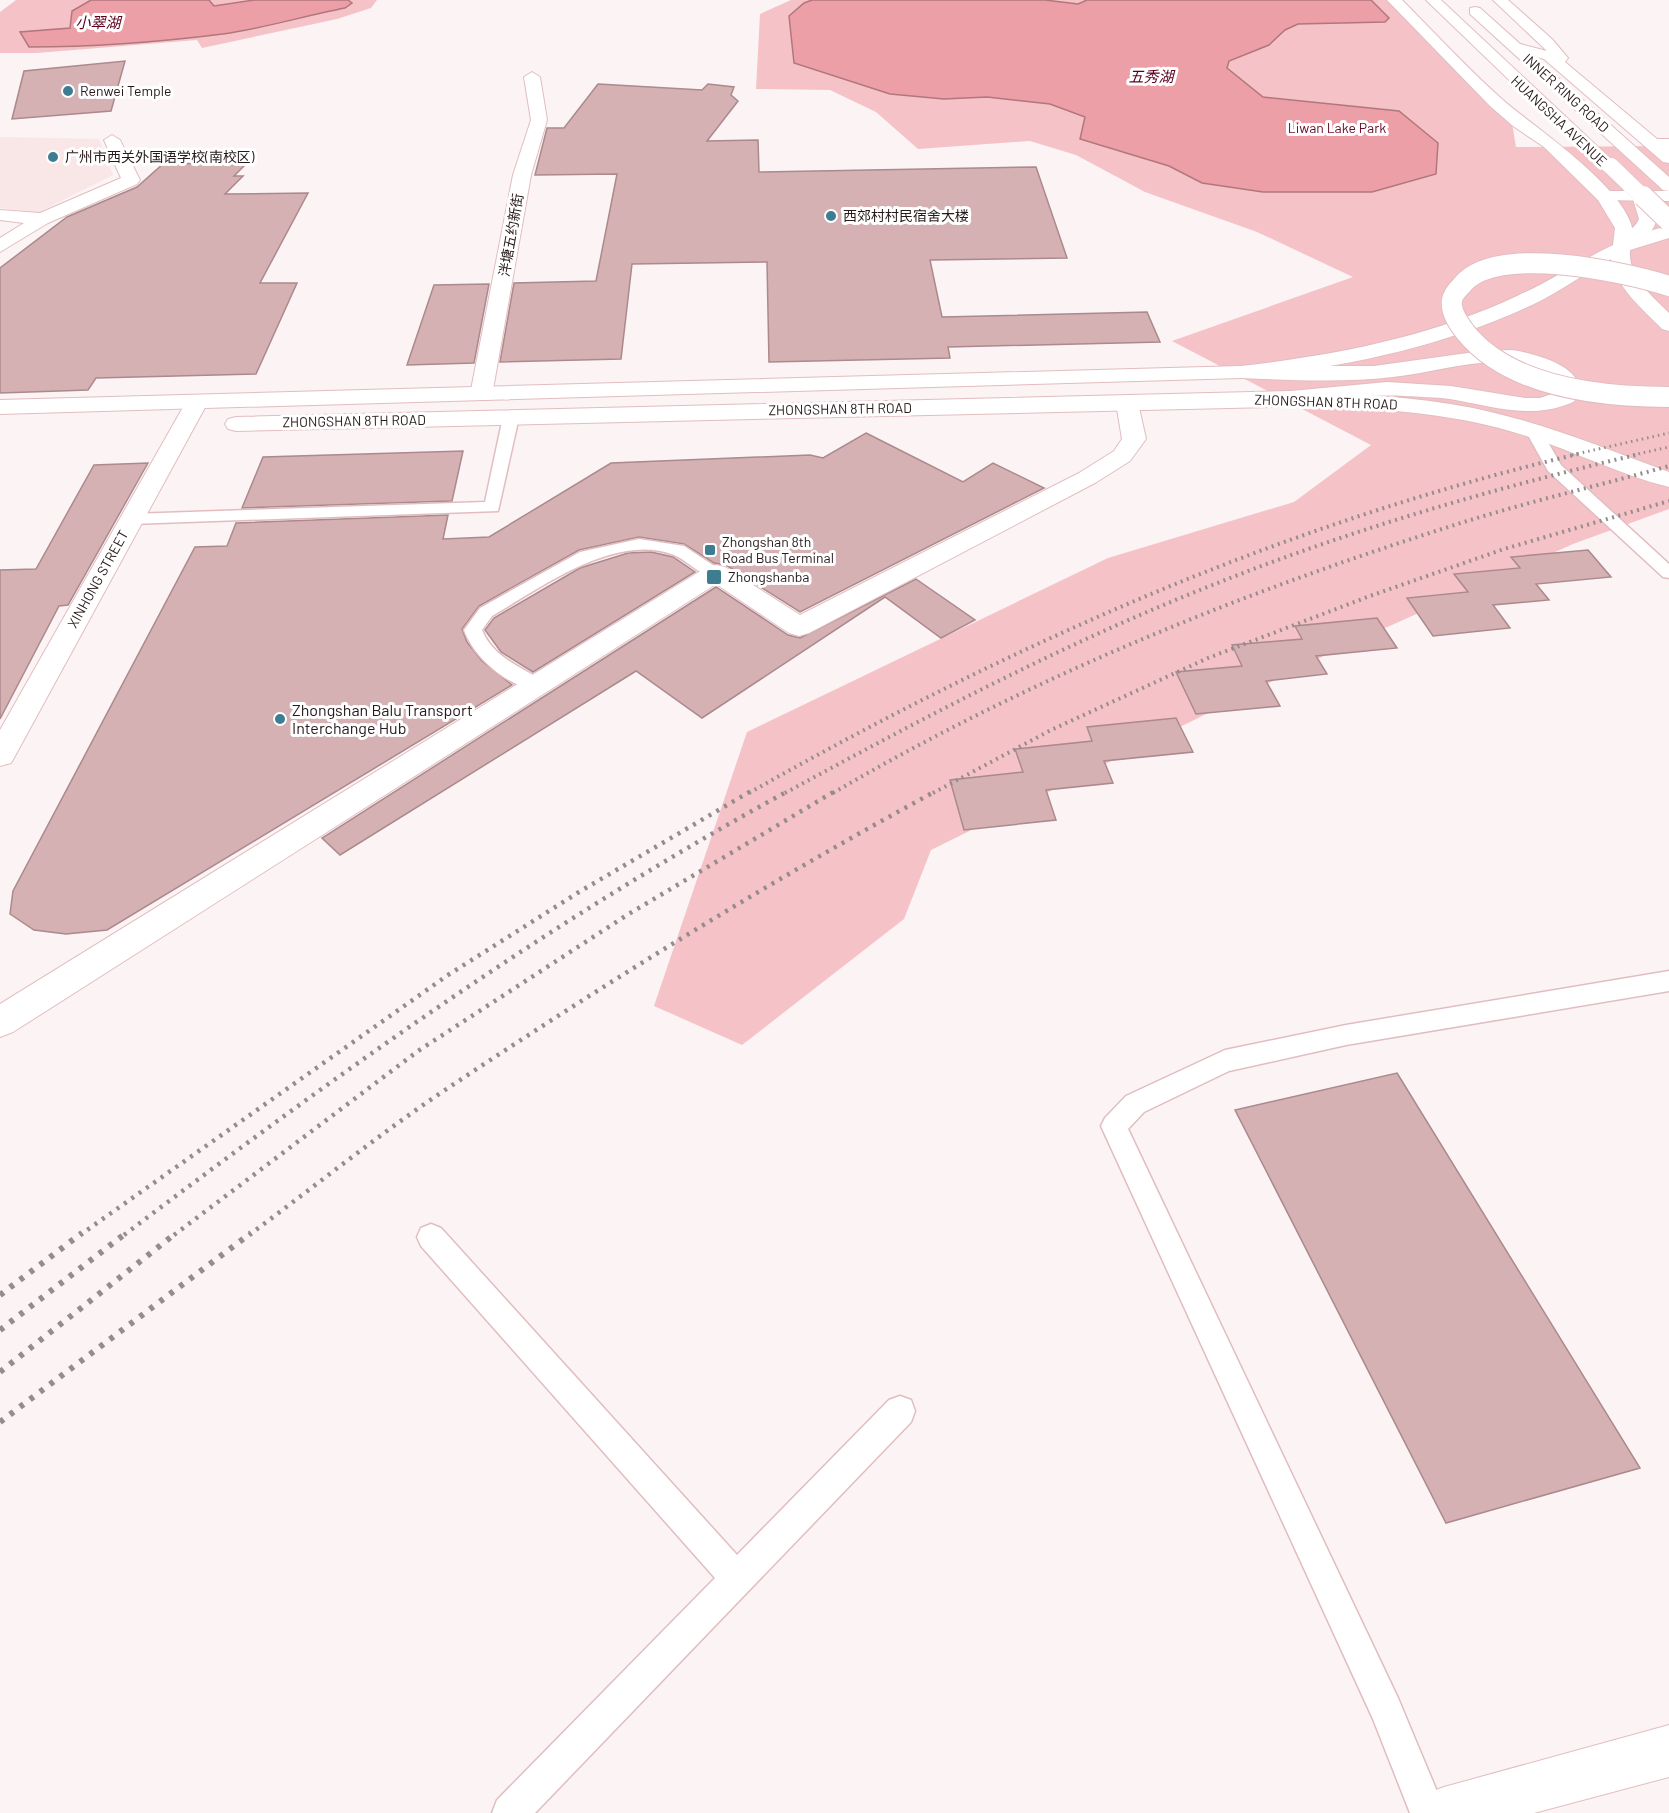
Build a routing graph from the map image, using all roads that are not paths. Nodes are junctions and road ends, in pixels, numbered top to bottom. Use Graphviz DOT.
graph roads {
  1 [pos="1394,0"];
  2 [pos="1409,0"];
  3 [pos="1434,0"];
  4 [pos="1464,0"];
  5 [pos="1486,0"];
  6 [pos="1501,7"];
  7 [pos="1520,48"];
  8 [pos="1549,56"];
  9 [pos="1569,73"];
  10 [pos="532,77"];
  11 [pos="112,140"];
  12 [pos="1550,143"];
  13 [pos="1661,144"];
  14 [pos="1669,158"];
  15 [pos="1669,184"];
  16 [pos="1604,196"];
  17 [pos="1640,196"];
  18 [pos="1669,196"];
  19 [pos="0,215"];
  20 [pos="42,219"];
  21 [pos="1669,221"];
  22 [pos="1669,232"];
  23 [pos="1622,245"];
  24 [pos="0,246"];
  25 [pos="1669,286"];
  26 [pos="1669,325"];
  27 [pos="1241,372"];
  28 [pos="481,395"];
  29 [pos="1669,396"];
  30 [pos="1291,398"];
  31 [pos="197,402"];
  32 [pos="1127,404"];
  33 [pos="0,407"];
  34 [pos="511,417"];
  35 [pos="192,425"];
  36 [pos="1533,430"];
  37 [pos="1669,480"];
  38 [pos="131,519"];
  39 [pos="716,573"];
  40 [pos="1669,573"];
  41 [pos="535,685"];
  42 [pos="0,756"];
  43 [pos="1669,981"];
  44 [pos="0,1022"];
  45 [pos="431,1237"];
  46 [pos="900,1411"];
  47 [pos="737,1579"];
  48 [pos="1669,1751"];
  49 [pos="510,1813"];
  50 [pos="1428,1813"];
  51 [pos="1444,1813"];
  1 -- 12 [label="main road"];
  2 -- 12 [label="main road"];
  3 -- 17 [label="main road, HUANGSHA AVENUE"];
  3 -- 21 [label="main road, INNER RING ROAD, bridge"];
  4 -- 7 [label="main road, HUANGSHA AVENUE"];
  4 -- 15 [label="main road, INNER RING ROAD"];
  5 -- 6 [label="main road"];
  6 -- 8 [label="main road"];
  6 -- 9 [label="main road"];
  7 -- 8 [label="main road"];
  7 -- 15 [label="main road, HUANGSHA AVENUE"];
  8 -- 9 [label="main road"];
  9 -- 13 [label="main road"];
  10 -- 28 [label="main road, 泮塘五约新街"];
  11 -- 20 [label="main road"];
  12 -- 16 [label="main road"];
  13 -- 14 [label="main road"];
  16 -- 17 [label="main road"];
  16 -- 23 [label="main road"];
  17 -- 18 [label="main road"];
  17 -- 23 [label="main road"];
  19 -- 20 [label="main road"];
  20 -- 24 [label="main road"];
  22 -- 23 [label="main road"];
  23 -- 26 [label="main road"];
  23 -- 27 [label="main road, ZHONGSHAN 8TH ROAD"];
  25 -- 29 [label="main road, bridge"];
  27 -- 28 [label="main road, ZHONGSHAN 8TH ROAD"];
  27 -- 30 [label="main road"];
  28 -- 31 [label="main road, ZHONGSHAN 8TH ROAD"];
  30 -- 32 [label="main road, ZHONGSHAN 8TH ROAD"];
  30 -- 36 [label="main road, ZHONGSHAN 8TH ROAD"];
  31 -- 33 [label="main road, ZHONGSHAN 8TH ROAD"];
  31 -- 35 [label="main road, XINHONG STREET"];
  32 -- 34 [label="main road, ZHONGSHAN 8TH ROAD"];
  32 -- 39 [label="main road"];
  34 -- 35 [label="main road, ZHONGSHAN 8TH ROAD"];
  34 -- 38 [label="lane"];
  35 -- 38 [label="main road, XINHONG STREET"];
  36 -- 37 [label="main road, ZHONGSHAN 8TH ROAD"];
  36 -- 40 [label="lane"];
  38 -- 42 [label="main road, XINHONG STREET"];
  39 -- 41 [label="main road"];
  39 -- 41 [label="lane"];
  41 -- 44 [label="main road"];
  43 -- 50 [label="lane"];
  45 -- 47 [label="lane"];
  46 -- 47 [label="lane"];
  47 -- 49 [label="lane"];
  48 -- 51 [label="main road"];
}
